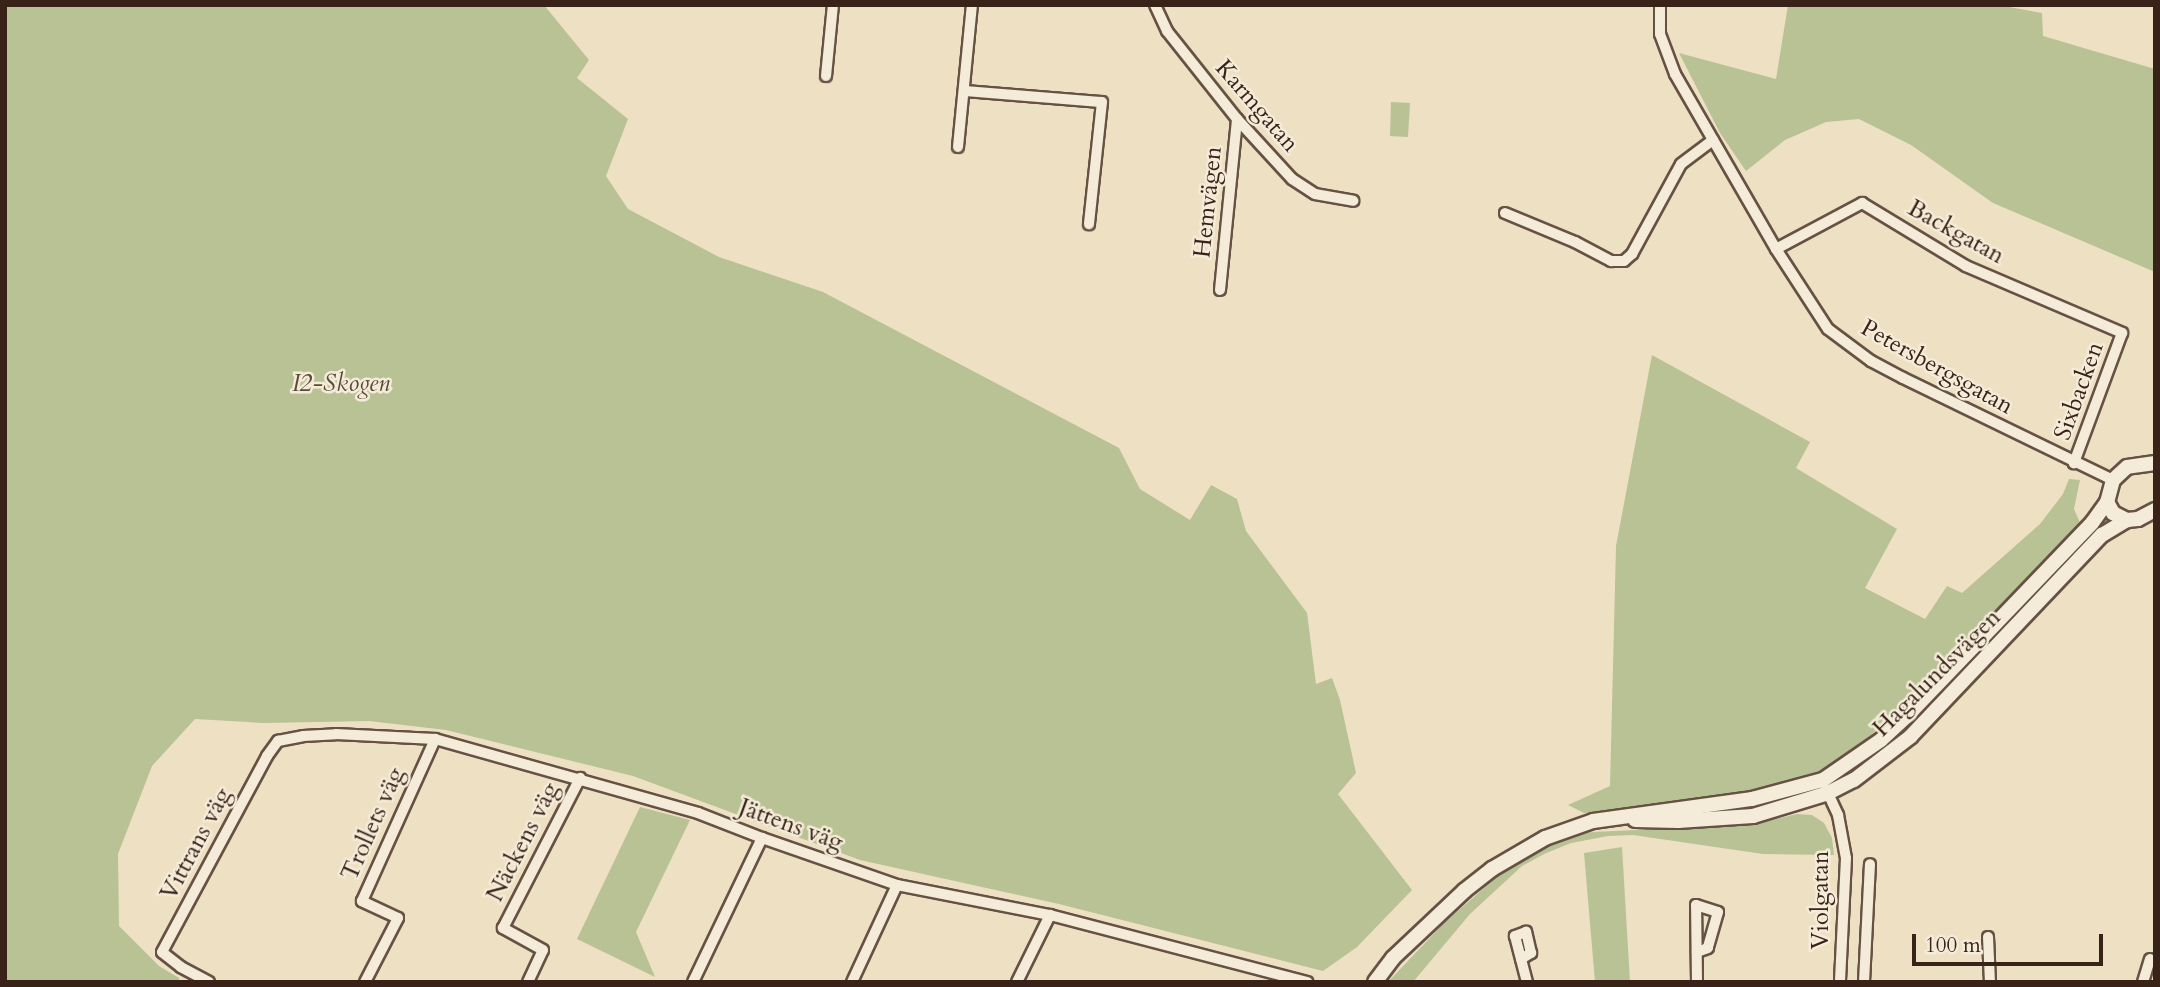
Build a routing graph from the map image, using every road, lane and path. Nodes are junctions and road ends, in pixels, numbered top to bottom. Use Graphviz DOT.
graph roads {
  1 [pos="833,5"];
  2 [pos="972,5"];
  3 [pos="1155,5"];
  4 [pos="1660,5"];
  5 [pos="827,76"];
  6 [pos="964,91"];
  7 [pos="1237,118"];
  8 [pos="1713,140"];
  9 [pos="958,147"];
  10 [pos="1353,201"];
  11 [pos="1505,214"];
  12 [pos="1089,224"];
  13 [pos="1776,249"];
  14 [pos="1220,290"];
  15 [pos="2122,332"];
  16 [pos="2154,462"];
  17 [pos="2074,463"];
  18 [pos="2113,480"];
  19 [pos="2107,502"];
  20 [pos="2154,512"];
  21 [pos="2127,520"];
  22 [pos="435,739"];
  23 [pos="267,755"];
  24 [pos="580,778"];
  25 [pos="1825,787"];
  26 [pos="762,838"];
  27 [pos="1870,864"];
  28 [pos="897,885"];
  29 [pos="1050,915"];
  30 [pos="1988,937"];
  31 [pos="1697,952"];
  32 [pos="1521,959"];
  33 [pos="2150,959"];
  34 [pos="209,982"];
  35 [pos="365,982"];
  36 [pos="528,982"];
  37 [pos="693,982"];
  38 [pos="852,982"];
  39 [pos="1017,982"];
  40 [pos="1307,982"];
  41 [pos="1375,982"];
  42 [pos="1527,982"];
  43 [pos="1697,982"];
  44 [pos="1840,982"];
  45 [pos="1864,982"];
  46 [pos="1990,982"];
  47 [pos="2143,982"];
  1 -- 5 [label="street"];
  2 -- 6 [label="street"];
  3 -- 7 [label="street, Karmgatan"];
  4 -- 8 [label="street, Petersbergsgatan"];
  6 -- 9 [label="street"];
  6 -- 12 [label="street"];
  7 -- 10 [label="street, Karmgatan"];
  7 -- 14 [label="street, Hemvägen"];
  8 -- 11 [label="street"];
  8 -- 13 [label="street, Petersbergsgatan"];
  13 -- 15 [label="street, Backgatan"];
  13 -- 17 [label="street, Petersbergsgatan"];
  15 -- 17 [label="street, Sixbacken"];
  16 -- 18 [label="street"];
  17 -- 18 [label="street, Petersbergsgatan"];
  18 -- 19 [label="street"];
  19 -- 21 [label="street"];
  19 -- 25 [label="street, Hagalundsvägen"];
  20 -- 21 [label="street, Hagalundsvägen"];
  21 -- 25 [label="street, Hagalundsvägen"];
  22 -- 23 [label="street, Jättens väg"];
  22 -- 24 [label="street, Jättens väg"];
  22 -- 35 [label="street, Trollets väg"];
  23 -- 34 [label="street, Vittrans väg"];
  24 -- 26 [label="street, Jättens väg"];
  24 -- 36 [label="street, Näckens väg"];
  25 -- 41 [label="street, Hagalundsvägen"];
  25 -- 44 [label="street, Violgatan"];
  26 -- 28 [label="street, Jättens väg"];
  26 -- 37 [label="street"];
  27 -- 45 [label="street, Violgatan"];
  28 -- 29 [label="street, Jättens väg"];
  28 -- 38 [label="street"];
  29 -- 39 [label="street"];
  29 -- 40 [label="street, Jättens väg"];
  30 -- 46 [label="street"];
  31 -- 43 [label="street"];
  32 -- 42 [label="street"];
  33 -- 47 [label="street"];
}
